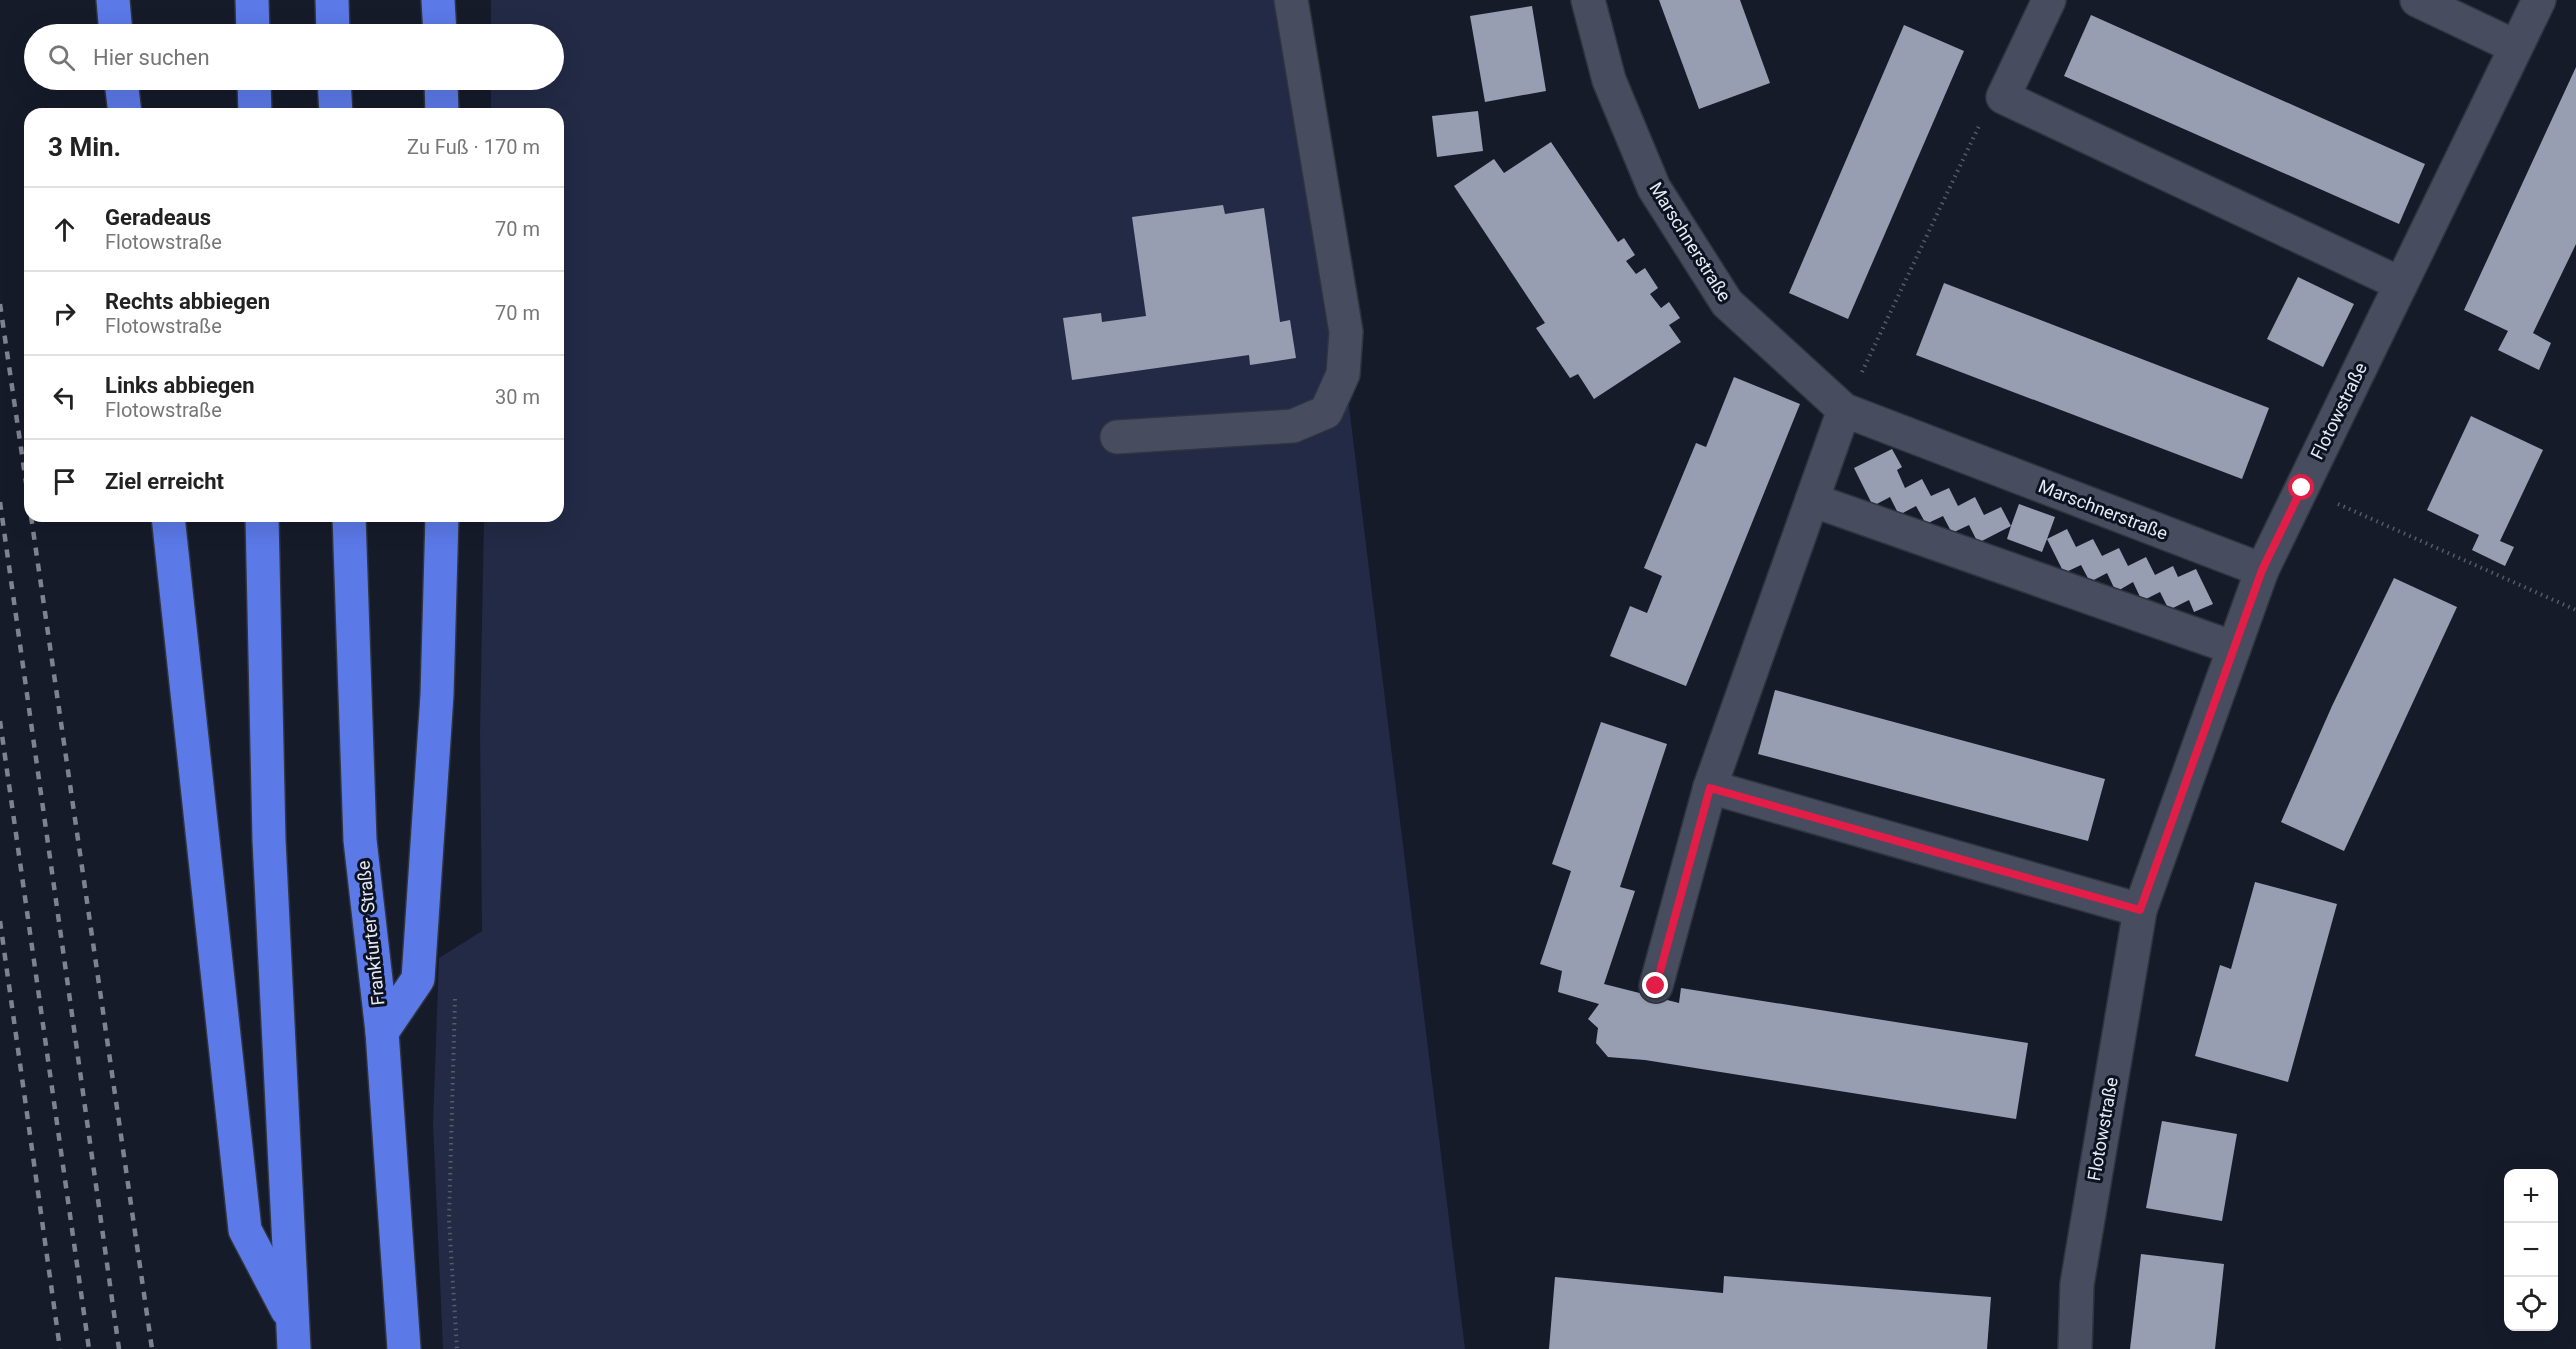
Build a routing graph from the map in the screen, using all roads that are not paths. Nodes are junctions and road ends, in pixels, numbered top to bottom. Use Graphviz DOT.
graph roads {
  1 [pos="113,0"];
  2 [pos="252,0"];
  3 [pos="332,0"];
  4 [pos="438,0"];
  5 [pos="1291,0"];
  6 [pos="1588,0"];
  7 [pos="2049,0"];
  8 [pos="2417,0"];
  9 [pos="2539,0"];
  10 [pos="115,24"];
  11 [pos="253,24"];
  12 [pos="333,24"];
  13 [pos="439,24"];
  14 [pos="2516,47"];
  15 [pos="122,90"];
  16 [pos="254,90"];
  17 [pos="335,90"];
  18 [pos="441,90"];
  19 [pos="124,108"];
  20 [pos="255,108"];
  21 [pos="336,108"];
  22 [pos="442,108"];
  23 [pos="2401,284"];
  24 [pos="1844,410"];
  25 [pos="1117,437"];
  26 [pos="1812,500"];
  27 [pos="169,522"];
  28 [pos="262,522"];
  29 [pos="349,522"];
  30 [pos="442,522"];
  31 [pos="2262,570"];
  32 [pos="2234,648"];
  33 [pos="1710,788"];
  34 [pos="2140,910"];
  35 [pos="1656,986"];
  36 [pos="382,1032"];
  37 [pos="292,1333"];
  38 [pos="404,1349"];
  39 [pos="2075,1349"];
  1 -- 10 [label="highway"];
  2 -- 11 [label="highway"];
  3 -- 12 [label="highway"];
  4 -- 13 [label="highway"];
  5 -- 25 [label="street"];
  6 -- 24 [label="street, Marschnerstraße"];
  7 -- 23 [label="street"];
  8 -- 14 [label="street"];
  9 -- 14 [label="street, Flotowstraße"];
  14 -- 23 [label="street, Flotowstraße"];
  15 -- 19 [label="highway"];
  16 -- 20 [label="highway"];
  17 -- 21 [label="highway"];
  18 -- 22 [label="highway"];
  23 -- 31 [label="street, Flotowstraße"];
  24 -- 26 [label="street"];
  24 -- 31 [label="street, Marschnerstraße"];
  26 -- 32 [label="street"];
  26 -- 33 [label="street"];
  27 -- 37 [label="highway"];
  28 -- 37 [label="highway"];
  29 -- 36 [label="highway, Frankfurter Straße"];
  30 -- 36 [label="highway"];
  31 -- 32 [label="street, Flotowstraße"];
  32 -- 34 [label="street, Flotowstraße"];
  33 -- 34 [label="street"];
  33 -- 35 [label="street"];
  34 -- 39 [label="street, Flotowstraße"];
  36 -- 38 [label="highway, Frankfurter Straße"];
}
